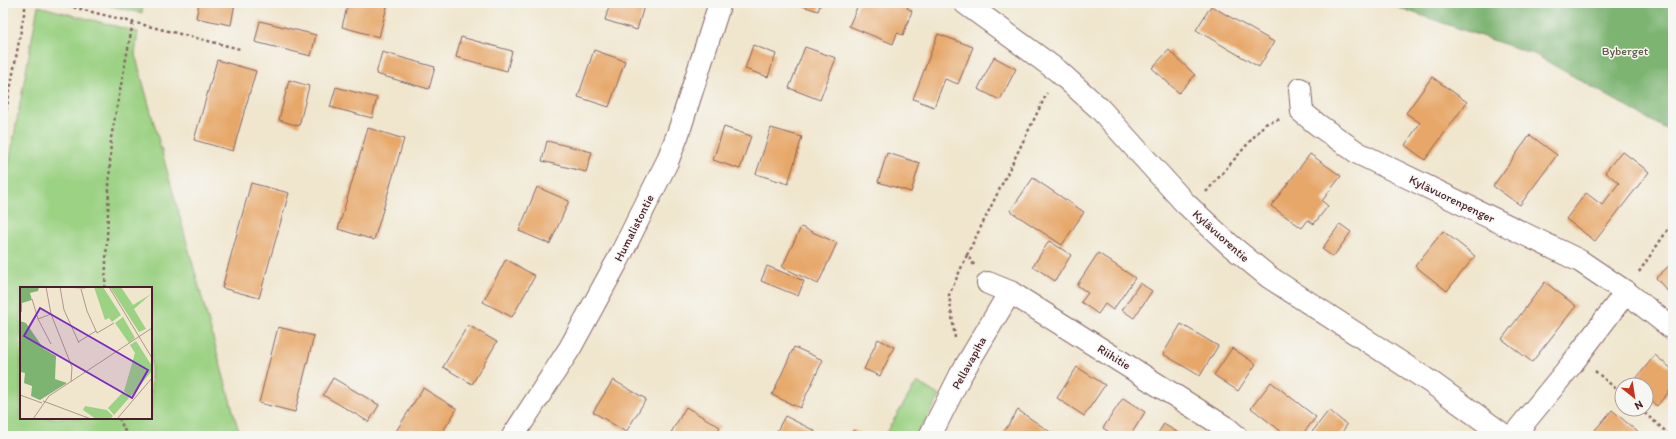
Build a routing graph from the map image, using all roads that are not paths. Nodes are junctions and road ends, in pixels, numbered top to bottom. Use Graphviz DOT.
graph roads {
  1 [pos="720,3"];
  2 [pos="965,3"];
  3 [pos="1300,89"];
  4 [pos="988,283"];
  5 [pos="1010,292"];
  6 [pos="1626,292"];
  7 [pos="1673,329"];
  8 [pos="513,436"];
  9 [pos="930,436"];
  10 [pos="1236,436"];
  11 [pos="1505,436"];
  12 [pos="1513,436"];
  1 -- 8 [label="street, Humalistontie"];
  2 -- 11 [label="street, Kylävuorentie"];
  3 -- 6 [label="street, Kylävuorenpenger"];
  4 -- 5 [label="street, Riihitie"];
  5 -- 9 [label="street, Pellavapiha"];
  5 -- 10 [label="street, Riihitie"];
  6 -- 7 [label="street, Kylävuorenpenger"];
  6 -- 12 [label="street"];
}
